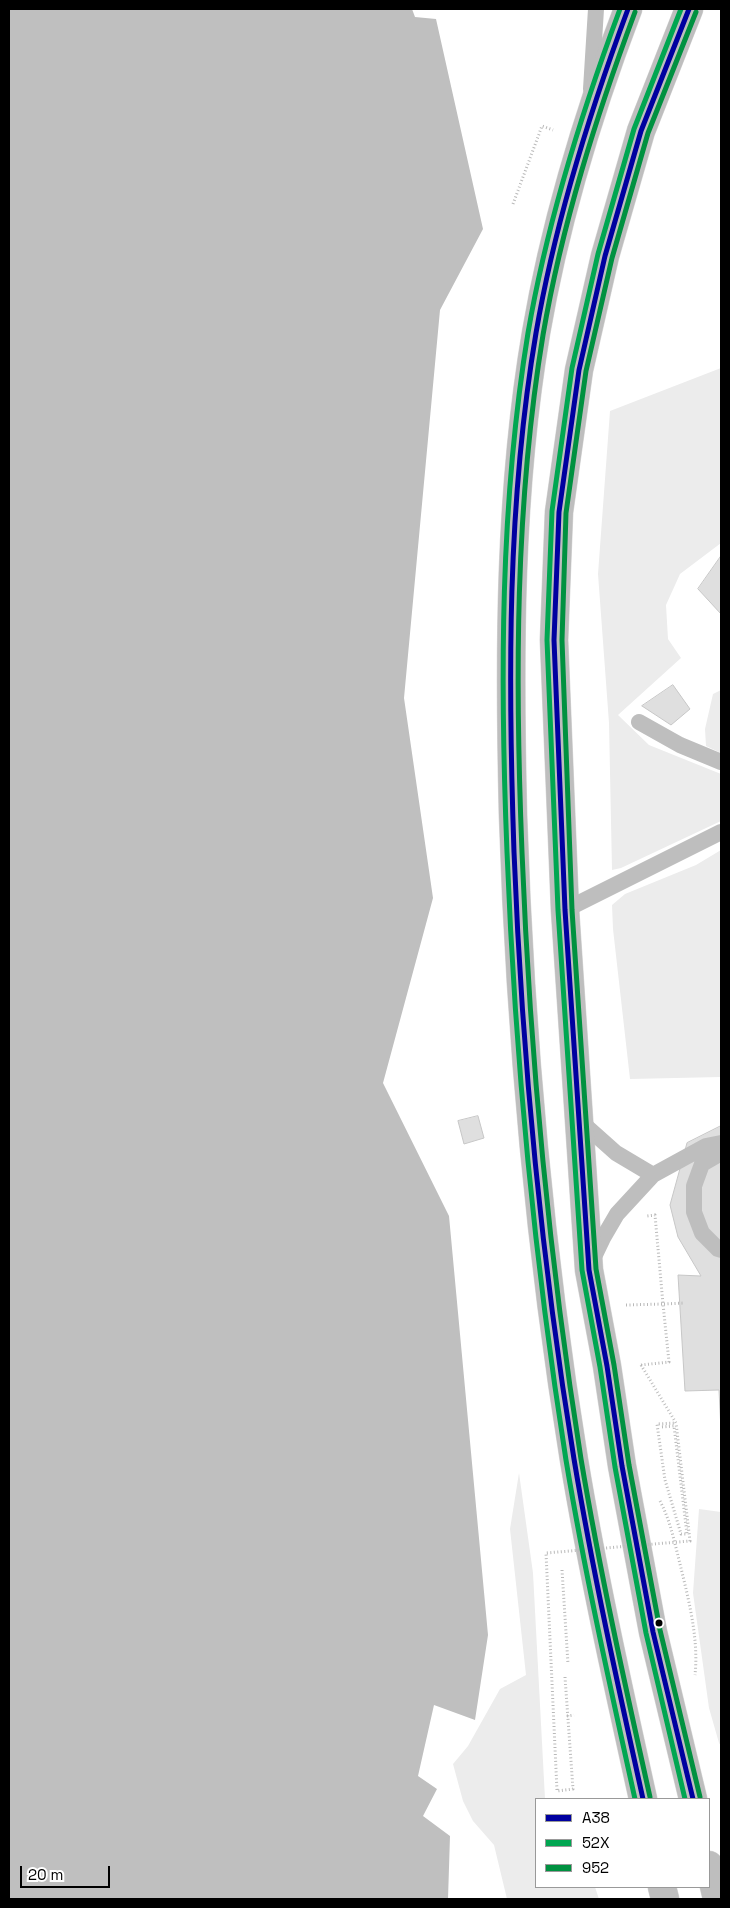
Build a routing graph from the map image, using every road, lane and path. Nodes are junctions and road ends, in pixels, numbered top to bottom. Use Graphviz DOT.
graph roads {
  1 [pos="596,9"];
  2 [pos="628,9"];
  3 [pos="689,9"];
  4 [pos="589,119"];
  5 [pos="553,130"];
  6 [pos="514,204"];
  7 [pos="639,722"];
  8 [pos="721,762"];
  9 [pos="721,832"];
  10 [pos="564,910"];
  11 [pos="579,1120"];
  12 [pos="721,1143"];
  13 [pos="721,1153"];
  14 [pos="653,1175"];
  15 [pos="629,1201"];
  16 [pos="721,1250"];
  17 [pos="588,1270"];
  18 [pos="624,1296"];
  19 [pos="685,1303"];
  20 [pos="663,1304"];
  21 [pos="625,1305"];
  22 [pos="627,1314"];
  23 [pos="676,1423"];
  24 [pos="661,1427"];
  25 [pos="659,1499"];
  26 [pos="672,1515"];
  27 [pos="668,1516"];
  28 [pos="561,1552"];
  29 [pos="568,1664"];
  30 [pos="565,1677"];
  31 [pos="695,1678"];
  32 [pos="574,1715"];
  33 [pos="567,1716"];
  34 [pos="643,1798"];
  35 [pos="693,1798"];
  36 [pos="710,1870"];
  37 [pos="717,1899"];
  1 -- 4 [label="lane"];
  2 -- 4 [label="main road"];
  3 -- 10 [label="main road"];
  4 -- 34 [label="main road"];
  5 -- 6 [label="path"];
  7 -- 8 [label="lane"];
  9 -- 10 [label="lane"];
  10 -- 11 [label="main road"];
  11 -- 14 [label="lane"];
  11 -- 17 [label="main road"];
  12 -- 14 [label="lane"];
  13 -- 16 [label="lane"];
  14 -- 15 [label="lane"];
  15 -- 17 [label="lane"];
  15 -- 20 [label="path"];
  17 -- 35 [label="main road"];
  18 -- 21 [label="path"];
  19 -- 20 [label="path"];
  20 -- 21 [label="path"];
  20 -- 23 [label="path"];
  21 -- 22 [label="path"];
  23 -- 24 [label="path, bridge"];
  23 -- 28 [label="path, bridge"];
  25 -- 27 [label="path"];
  26 -- 27 [label="path"];
  27 -- 31 [label="path"];
  28 -- 29 [label="path"];
  28 -- 33 [label="path, bridge"];
  30 -- 33 [label="path, bridge"];
  32 -- 33 [label="path"];
  36 -- 37 [label="main road"];
}
